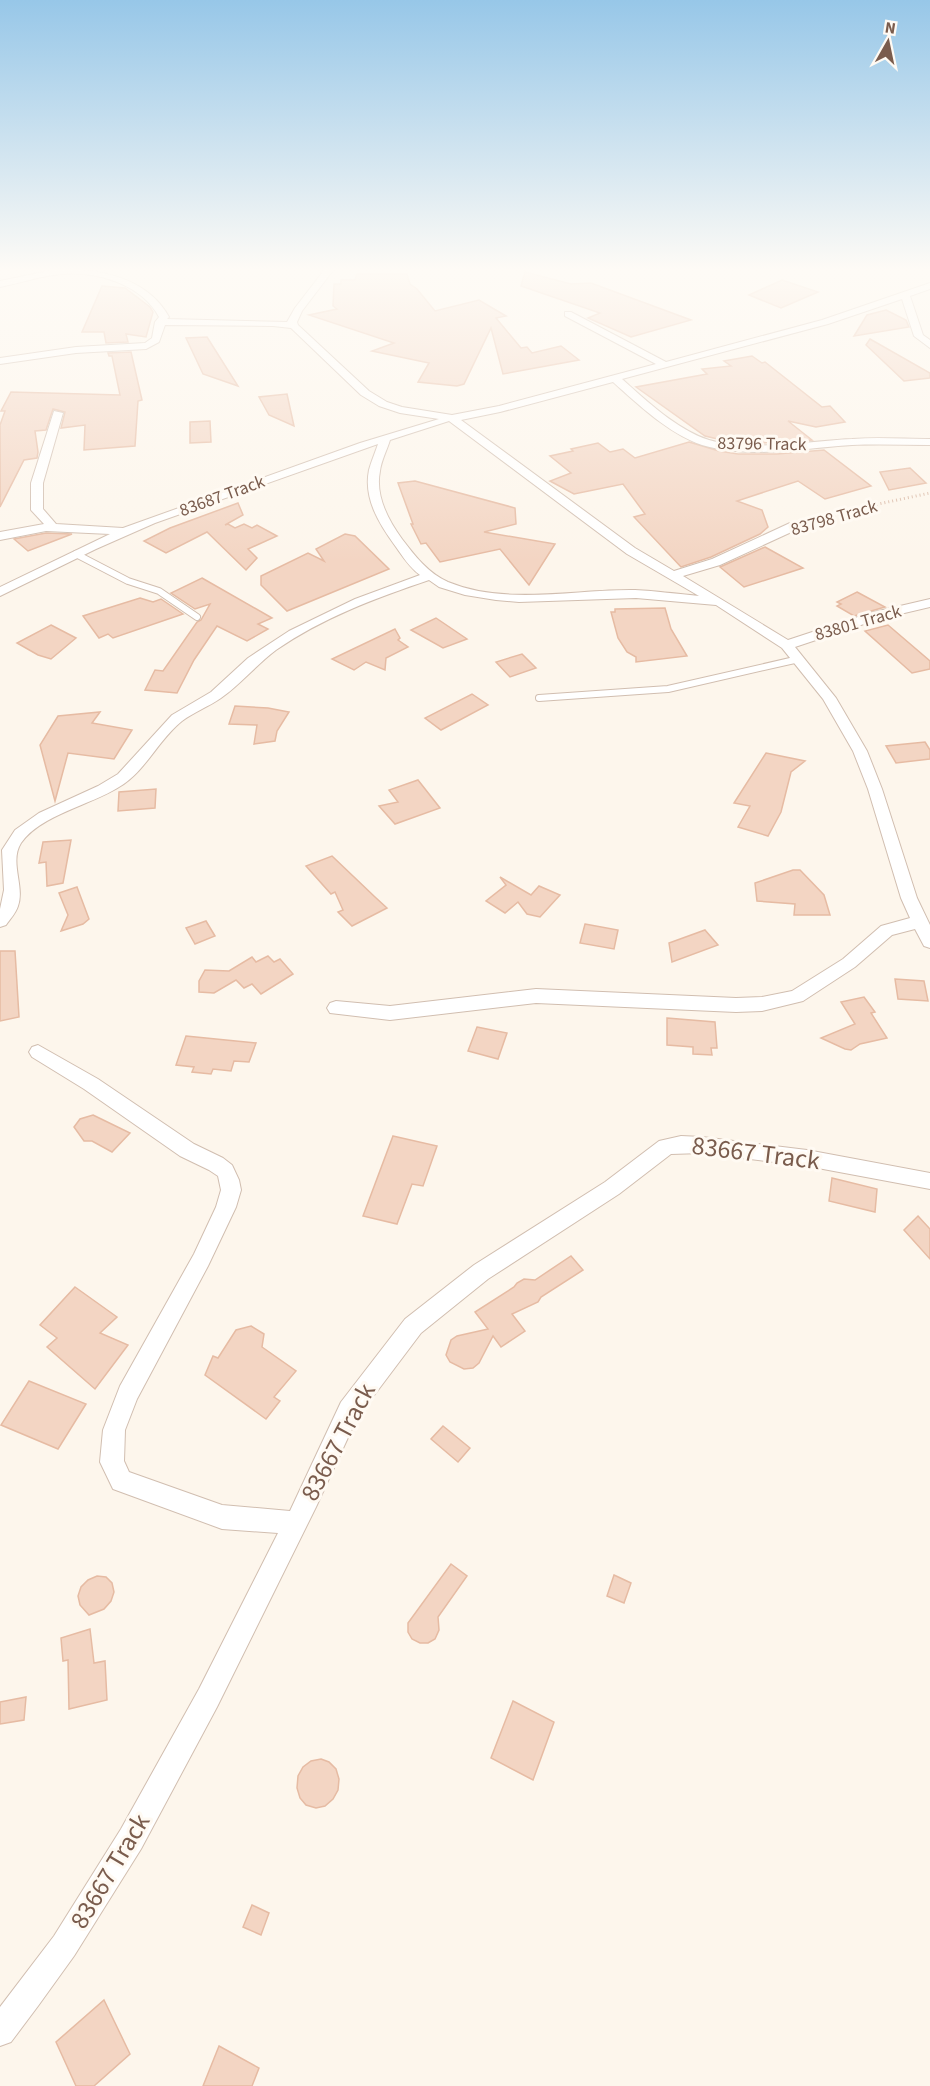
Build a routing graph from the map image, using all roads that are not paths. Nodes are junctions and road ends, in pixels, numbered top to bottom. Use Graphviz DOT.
graph roads {
  1 [pos="337,366"];
  2 [pos="660,366"];
  3 [pos="615,378"];
  4 [pos="58,413"];
  5 [pos="452,418"];
  6 [pos="386,438"];
  7 [pos="930,442"];
  8 [pos="52,526"];
  9 [pos="794,526"];
  10 [pos="124,532"];
  11 [pos="0,536"];
  12 [pos="76,554"];
  13 [pos="429,576"];
  14 [pos="672,576"];
  15 [pos="2,594"];
  16 [pos="719,602"];
  17 [pos="930,603"];
  18 [pos="196,617"];
  19 [pos="787,645"];
  20 [pos="799,659"];
  21 [pos="539,698"];
  22 [pos="0,921"];
  23 [pos="919,922"];
  24 [pos="930,942"];
  25 [pos="336,1008"];
  26 [pos="38,1052"];
  27 [pos="930,1181"];
  28 [pos="296,1523"];
  29 [pos="0,2031"];
  1 -- 5 [label="street"];
  2 -- 3 [label="street"];
  3 -- 5 [label="street"];
  3 -- 7 [label="street, 83796 Track"];
  4 -- 8 [label="street"];
  5 -- 6 [label="street, 83687 Track"];
  5 -- 14 [label="street"];
  6 -- 10 [label="street, 83687 Track"];
  6 -- 13 [label="street"];
  8 -- 10 [label="street"];
  8 -- 11 [label="street"];
  9 -- 14 [label="street, 83798 Track"];
  10 -- 12 [label="street, 83687 Track"];
  12 -- 15 [label="street, 83687 Track"];
  12 -- 18 [label="lane"];
  13 -- 16 [label="street"];
  13 -- 22 [label="street"];
  14 -- 16 [label="street"];
  16 -- 19 [label="street"];
  17 -- 19 [label="street, 83801 Track"];
  19 -- 20 [label="street"];
  20 -- 21 [label="lane"];
  20 -- 23 [label="street"];
  23 -- 24 [label="street"];
  23 -- 25 [label="street"];
  26 -- 28 [label="street"];
  27 -- 28 [label="street, 83667 Track"];
  28 -- 29 [label="street, 83667 Track"];
}
